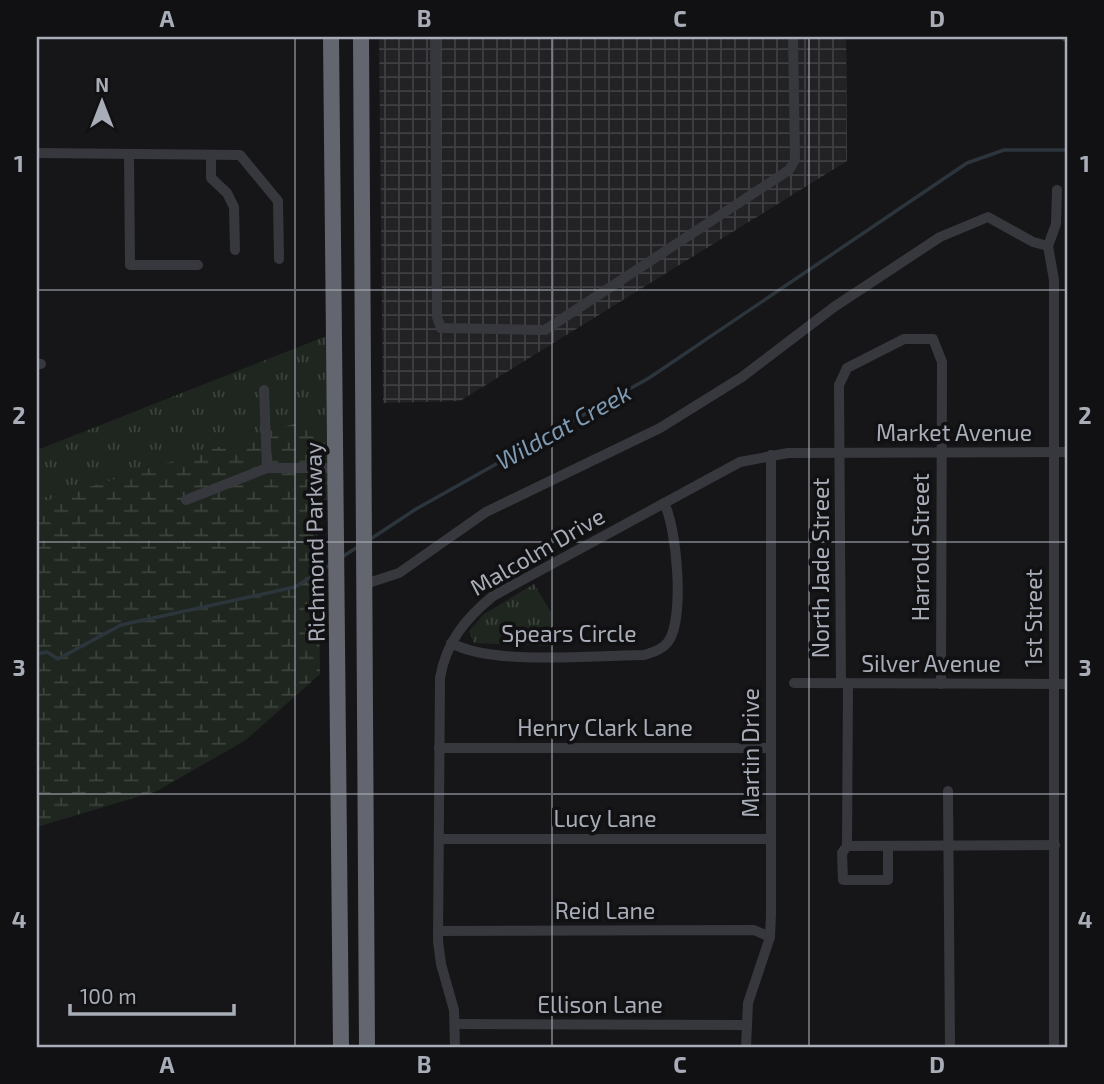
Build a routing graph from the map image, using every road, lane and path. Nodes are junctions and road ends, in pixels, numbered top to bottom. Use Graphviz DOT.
graph roads {
  1 [pos="331,37"];
  2 [pos="360,37"];
  3 [pos="435,37"];
  4 [pos="793,37"];
  5 [pos="37,153"];
  6 [pos="129,155"];
  7 [pos="211,156"];
  8 [pos="1057,190"];
  9 [pos="1048,246"];
  10 [pos="235,250"];
  11 [pos="279,259"];
  12 [pos="198,265"];
  13 [pos="264,390"];
  14 [pos="1067,452"];
  15 [pos="841,453"];
  16 [pos="942,453"];
  17 [pos="1054,453"];
  18 [pos="771,455"];
  19 [pos="267,468"];
  20 [pos="335,468"];
  21 [pos="1054,479"];
  22 [pos="1067,479"];
  23 [pos="186,500"];
  24 [pos="664,503"];
  25 [pos="365,581"];
  26 [pos="451,643"];
  27 [pos="794,683"];
  28 [pos="845,683"];
  29 [pos="941,684"];
  30 [pos="1054,684"];
  31 [pos="1067,684"];
  32 [pos="439,748"];
  33 [pos="771,748"];
  34 [pos="948,791"];
  35 [pos="439,839"];
  36 [pos="771,839"];
  37 [pos="950,845"];
  38 [pos="1055,845"];
  39 [pos="847,846"];
  40 [pos="888,846"];
  41 [pos="438,931"];
  42 [pos="770,937"];
  43 [pos="455,1024"];
  44 [pos="746,1025"];
  45 [pos="341,1047"];
  46 [pos="368,1047"];
  47 [pos="455,1047"];
  48 [pos="746,1047"];
  49 [pos="950,1047"];
  50 [pos="1054,1047"];
  1 -- 20 [label="highway, Richmond Parkway"];
  2 -- 25 [label="highway"];
  3 -- 4 [label="street"];
  5 -- 6 [label="street"];
  6 -- 7 [label="street"];
  6 -- 12 [label="street"];
  7 -- 10 [label="street"];
  7 -- 11 [label="street"];
  8 -- 9 [label="street, 1st Street"];
  9 -- 17 [label="street, 1st Street"];
  9 -- 25 [label="street"];
  13 -- 19 [label="street"];
  14 -- 17 [label="street, Market Avenue"];
  15 -- 16 [label="street, Market Avenue"];
  15 -- 16 [label="street, North Jade Street"];
  15 -- 18 [label="street, Malcolm Drive"];
  15 -- 28 [label="street, North Jade Street"];
  16 -- 17 [label="street, Market Avenue"];
  16 -- 29 [label="street, Harrold Street"];
  17 -- 21 [label="street, 1st Street"];
  18 -- 24 [label="street, Malcolm Drive"];
  18 -- 33 [label="street, Martin Drive"];
  19 -- 20 [label="street"];
  19 -- 23 [label="street"];
  20 -- 45 [label="highway, Richmond Parkway"];
  21 -- 22 [label="street"];
  21 -- 30 [label="street, 1st Street"];
  24 -- 26 [label="street, Malcolm Drive"];
  24 -- 26 [label="street, Spears Circle"];
  25 -- 46 [label="highway"];
  26 -- 32 [label="street, Malcolm Drive"];
  27 -- 28 [label="street, Silver Avenue"];
  28 -- 29 [label="street, Silver Avenue"];
  28 -- 39 [label="street, North Jade Street"];
  29 -- 30 [label="street, Silver Avenue"];
  30 -- 31 [label="street, Silver Avenue"];
  30 -- 38 [label="street, 1st Street"];
  32 -- 33 [label="street, Henry Clark Lane"];
  32 -- 35 [label="street, Malcolm Drive"];
  33 -- 36 [label="street, Martin Drive"];
  34 -- 37 [label="street"];
  35 -- 36 [label="street, Lucy Lane"];
  35 -- 41 [label="street, Malcolm Drive"];
  36 -- 42 [label="street, Martin Drive"];
  37 -- 38 [label="street"];
  37 -- 40 [label="street"];
  37 -- 49 [label="street"];
  38 -- 50 [label="street, 1st Street"];
  39 -- 40 [label="street"];
  39 -- 40 [label="street, North Jade Street"];
  41 -- 42 [label="street, Reid Lane"];
  41 -- 43 [label="street, Malcolm Drive"];
  42 -- 44 [label="street, Martin Drive"];
  43 -- 44 [label="street, Ellison Lane"];
  43 -- 47 [label="street, Malcolm Drive"];
  44 -- 48 [label="street, Martin Drive"];
}
